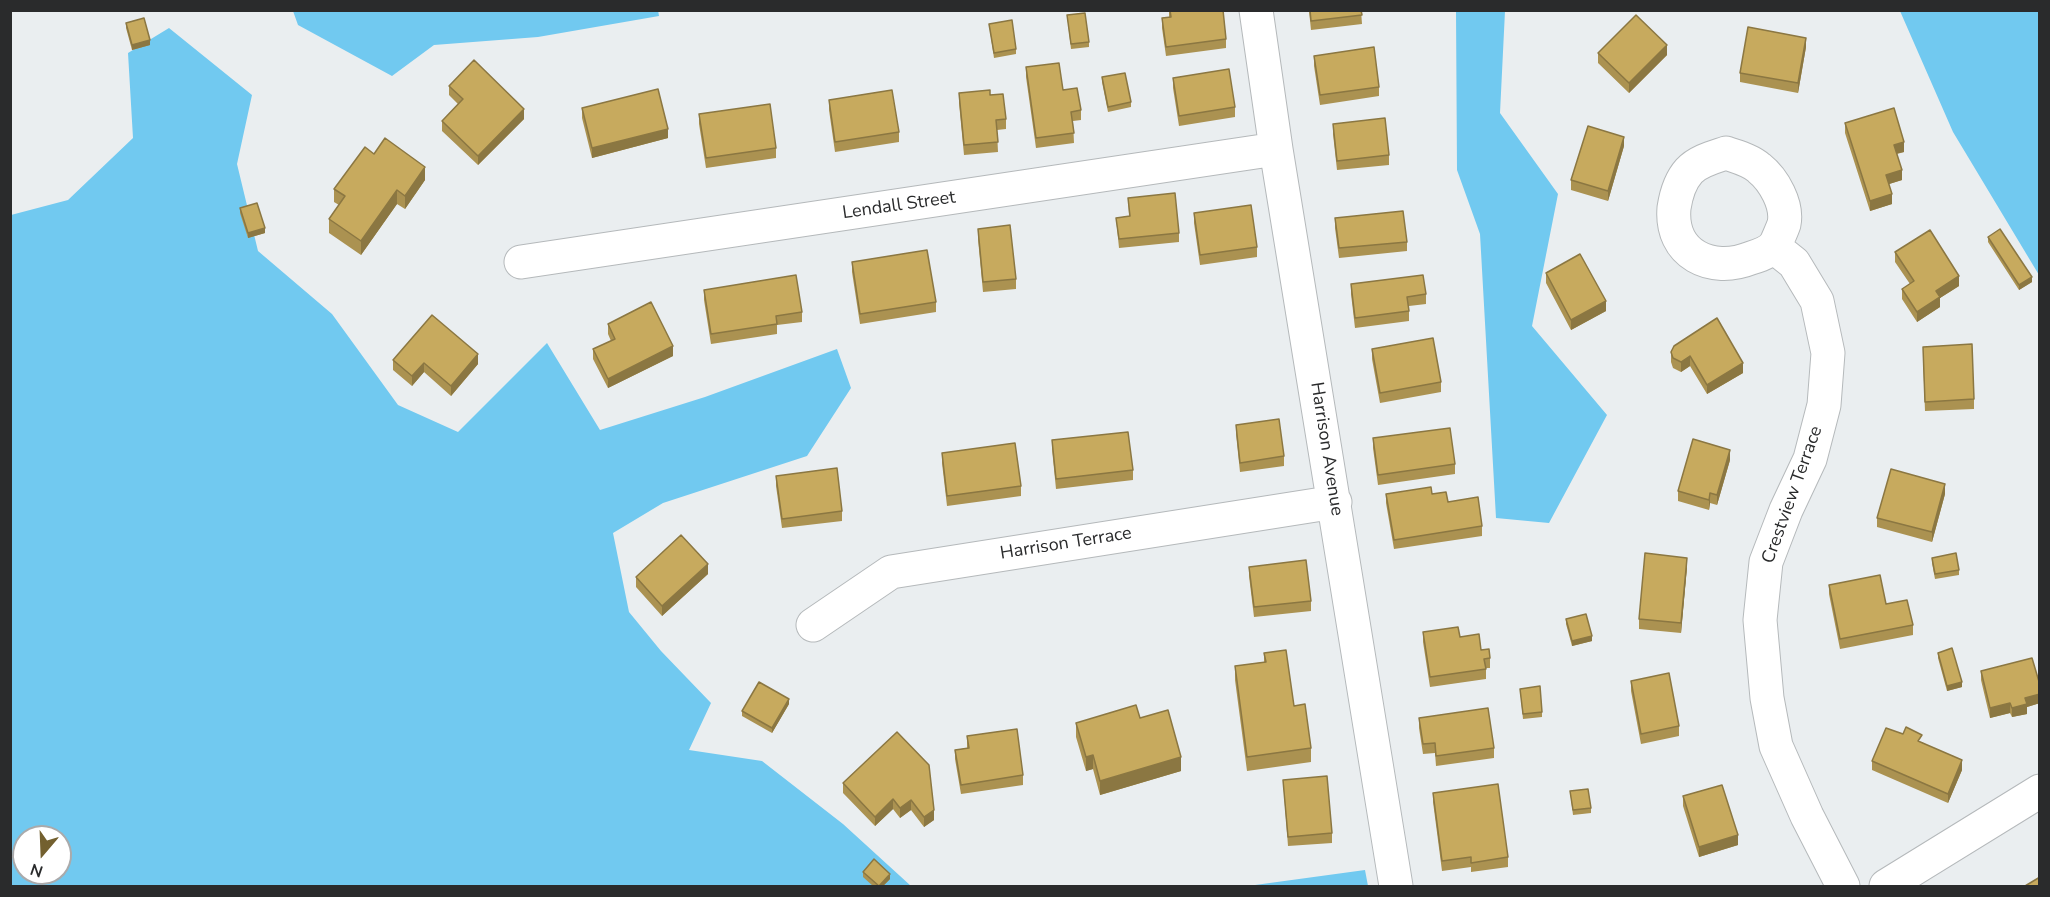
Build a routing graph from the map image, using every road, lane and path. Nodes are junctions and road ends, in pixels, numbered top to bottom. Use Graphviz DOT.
graph roads {
  1 [pos="1256,10"];
  2 [pos="1276,150"];
  3 [pos="1774,247"];
  4 [pos="521,262"];
  5 [pos="1335,502"];
  6 [pos="813,624"];
  7 [pos="2040,790"];
  8 [pos="1396,886"];
  9 [pos="1843,886"];
  10 [pos="1886,886"];
  1 -- 2 [label="street, Harrison Avenue"];
  2 -- 4 [label="street, Lendall Street"];
  2 -- 5 [label="street, Harrison Avenue"];
  3 -- 9 [label="street, Crestview Terrace"];
  5 -- 6 [label="street, Harrison Terrace"];
  5 -- 8 [label="street, Harrison Avenue"];
  7 -- 10 [label="street"];
}
